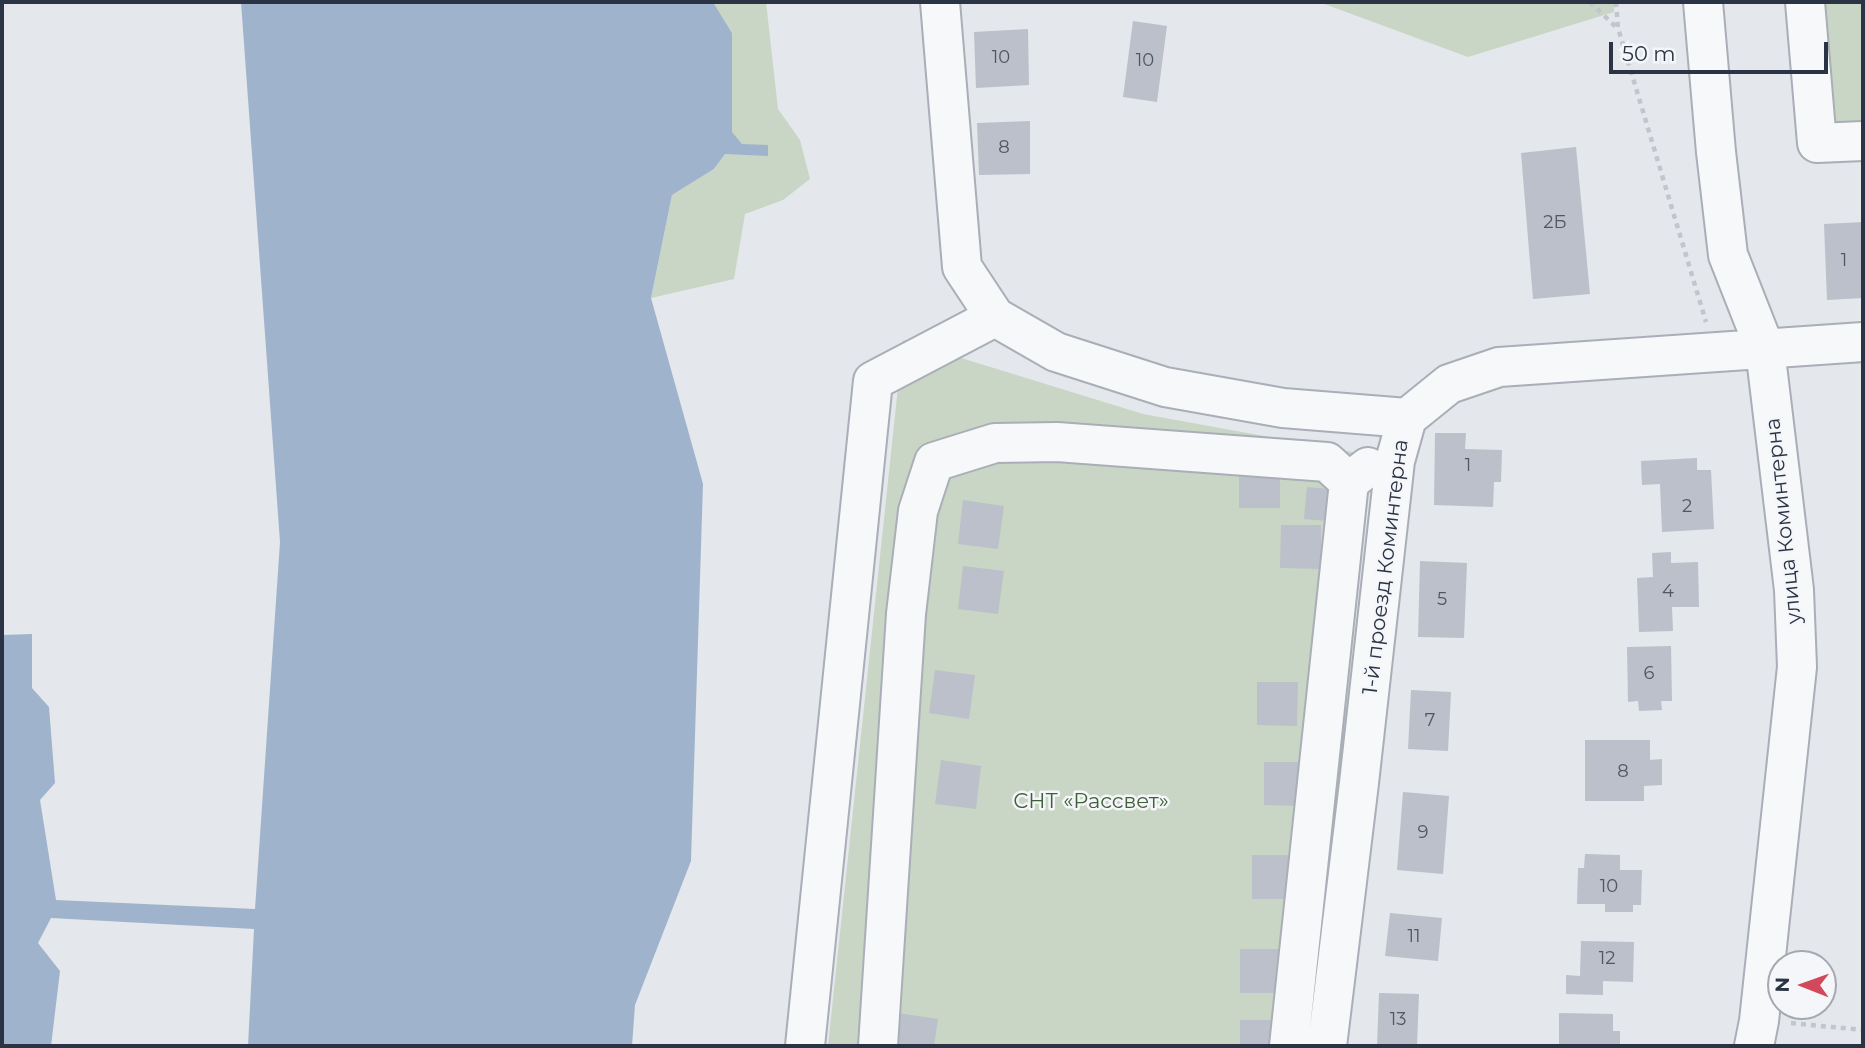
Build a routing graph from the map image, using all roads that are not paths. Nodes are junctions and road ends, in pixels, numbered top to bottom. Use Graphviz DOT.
graph roads {
  1 [pos="940,2"];
  2 [pos="1703,2"];
  3 [pos="1805,2"];
  4 [pos="1863,141"];
  5 [pos="995,317"];
  6 [pos="1863,342"];
  7 [pos="1765,349"];
  8 [pos="1404,430"];
  9 [pos="1349,482"];
  10 [pos="1757,1034"];
  11 [pos="805,1046"];
  12 [pos="878,1046"];
  13 [pos="1289,1046"];
  14 [pos="1327,1046"];
  1 -- 5 [label="street"];
  2 -- 7 [label="street, улица Коминтерна"];
  3 -- 4 [label="street"];
  5 -- 8 [label="street"];
  5 -- 11 [label="street"];
  6 -- 7 [label="street, 1-й проезд Коминтерна"];
  7 -- 8 [label="street, 1-й проезд Коминтерна"];
  7 -- 10 [label="street, улица Коминтерна"];
  8 -- 9 [label="street"];
  8 -- 14 [label="street, 1-й проезд Коминтерна"];
  9 -- 12 [label="street"];
  9 -- 13 [label="street"];
}
